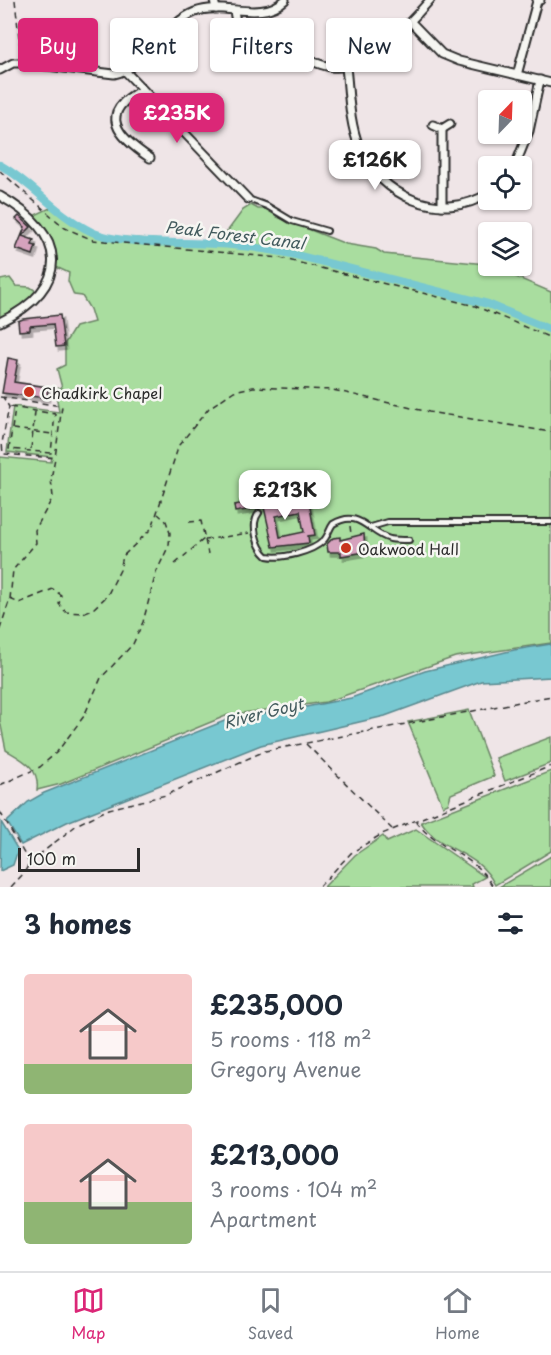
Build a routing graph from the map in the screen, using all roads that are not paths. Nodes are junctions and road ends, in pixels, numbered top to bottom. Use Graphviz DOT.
graph roads {
  1 [pos="214,0"];
  2 [pos="285,0"];
  3 [pos="430,0"];
  4 [pos="538,0"];
  5 [pos="216,9"];
  6 [pos="234,11"];
  7 [pos="186,18"];
  8 [pos="412,20"];
  9 [pos="412,22"];
  10 [pos="326,65"];
  11 [pos="0,70"];
  12 [pos="126,72"];
  13 [pos="347,72"];
  14 [pos="517,75"];
  15 [pos="540,80"];
  16 [pos="551,83"];
  17 [pos="142,90"];
  18 [pos="450,124"];
  19 [pos="433,125"];
  20 [pos="442,129"];
  21 [pos="519,156"];
  22 [pos="150,158"];
  23 [pos="0,196"];
  24 [pos="478,198"];
  25 [pos="248,199"];
  26 [pos="442,206"];
  27 [pos="327,231"];
  28 [pos="0,322"];
  29 [pos="260,513"];
  30 [pos="551,522"];
  31 [pos="371,526"];
  32 [pos="409,540"];
  1 -- 5 [label="street"];
  2 -- 6 [label="street"];
  3 -- 8 [label="street"];
  4 -- 14 [label="street"];
  5 -- 6 [label="street"];
  5 -- 7 [label="street"];
  6 -- 10 [label="street"];
  9 -- 14 [label="street"];
  11 -- 12 [label="street"];
  12 -- 17 [label="street"];
  13 -- 26 [label="street"];
  14 -- 15 [label="street"];
  15 -- 16 [label="street"];
  15 -- 21 [label="street"];
  17 -- 22 [label="street"];
  17 -- 25 [label="street"];
  18 -- 20 [label="street"];
  19 -- 20 [label="street"];
  20 -- 26 [label="street"];
  23 -- 28 [label="street"];
  24 -- 26 [label="street"];
  25 -- 27 [label="lane"];
  29 -- 31 [label="lane"];
  30 -- 31 [label="lane"];
  31 -- 32 [label="lane"];
}
